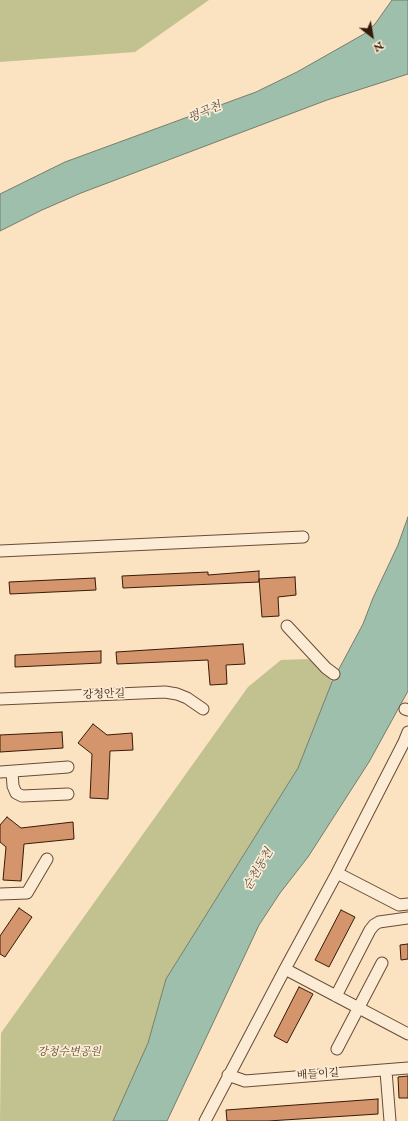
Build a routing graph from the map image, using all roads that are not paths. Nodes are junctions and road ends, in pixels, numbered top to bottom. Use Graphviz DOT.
graph roads {
  1 [pos="303,537"];
  2 [pos="0,551"];
  3 [pos="287,626"];
  4 [pos="334,674"];
  5 [pos="0,699"];
  6 [pos="203,709"];
  7 [pos="408,732"];
  8 [pos="68,767"];
  9 [pos="0,772"];
  10 [pos="12,772"];
  11 [pos="68,794"];
  12 [pos="47,859"];
  13 [pos="337,873"];
  14 [pos="0,894"];
  15 [pos="408,904"];
  16 [pos="408,918"];
  17 [pos="382,962"];
  18 [pos="285,969"];
  19 [pos="336,996"];
  20 [pos="359,1008"];
  21 [pos="408,1034"];
  22 [pos="337,1049"];
  23 [pos="408,1068"];
  24 [pos="386,1070"];
  25 [pos="228,1075"];
  26 [pos="205,1121"];
  27 [pos="390,1121"];
  1 -- 2 [label="street"];
  3 -- 4 [label="street"];
  5 -- 6 [label="street, 강청안길"];
  7 -- 13 [label="street"];
  8 -- 10 [label="street"];
  9 -- 10 [label="street"];
  10 -- 11 [label="street"];
  12 -- 14 [label="street"];
  13 -- 15 [label="street"];
  13 -- 18 [label="street"];
  16 -- 19 [label="street"];
  17 -- 20 [label="street"];
  18 -- 19 [label="street"];
  18 -- 25 [label="street"];
  19 -- 20 [label="street"];
  20 -- 21 [label="street"];
  20 -- 22 [label="street"];
  23 -- 24 [label="street, 배들이길"];
  24 -- 25 [label="street, 배들이길"];
  24 -- 27 [label="street"];
  25 -- 26 [label="street"];
}
